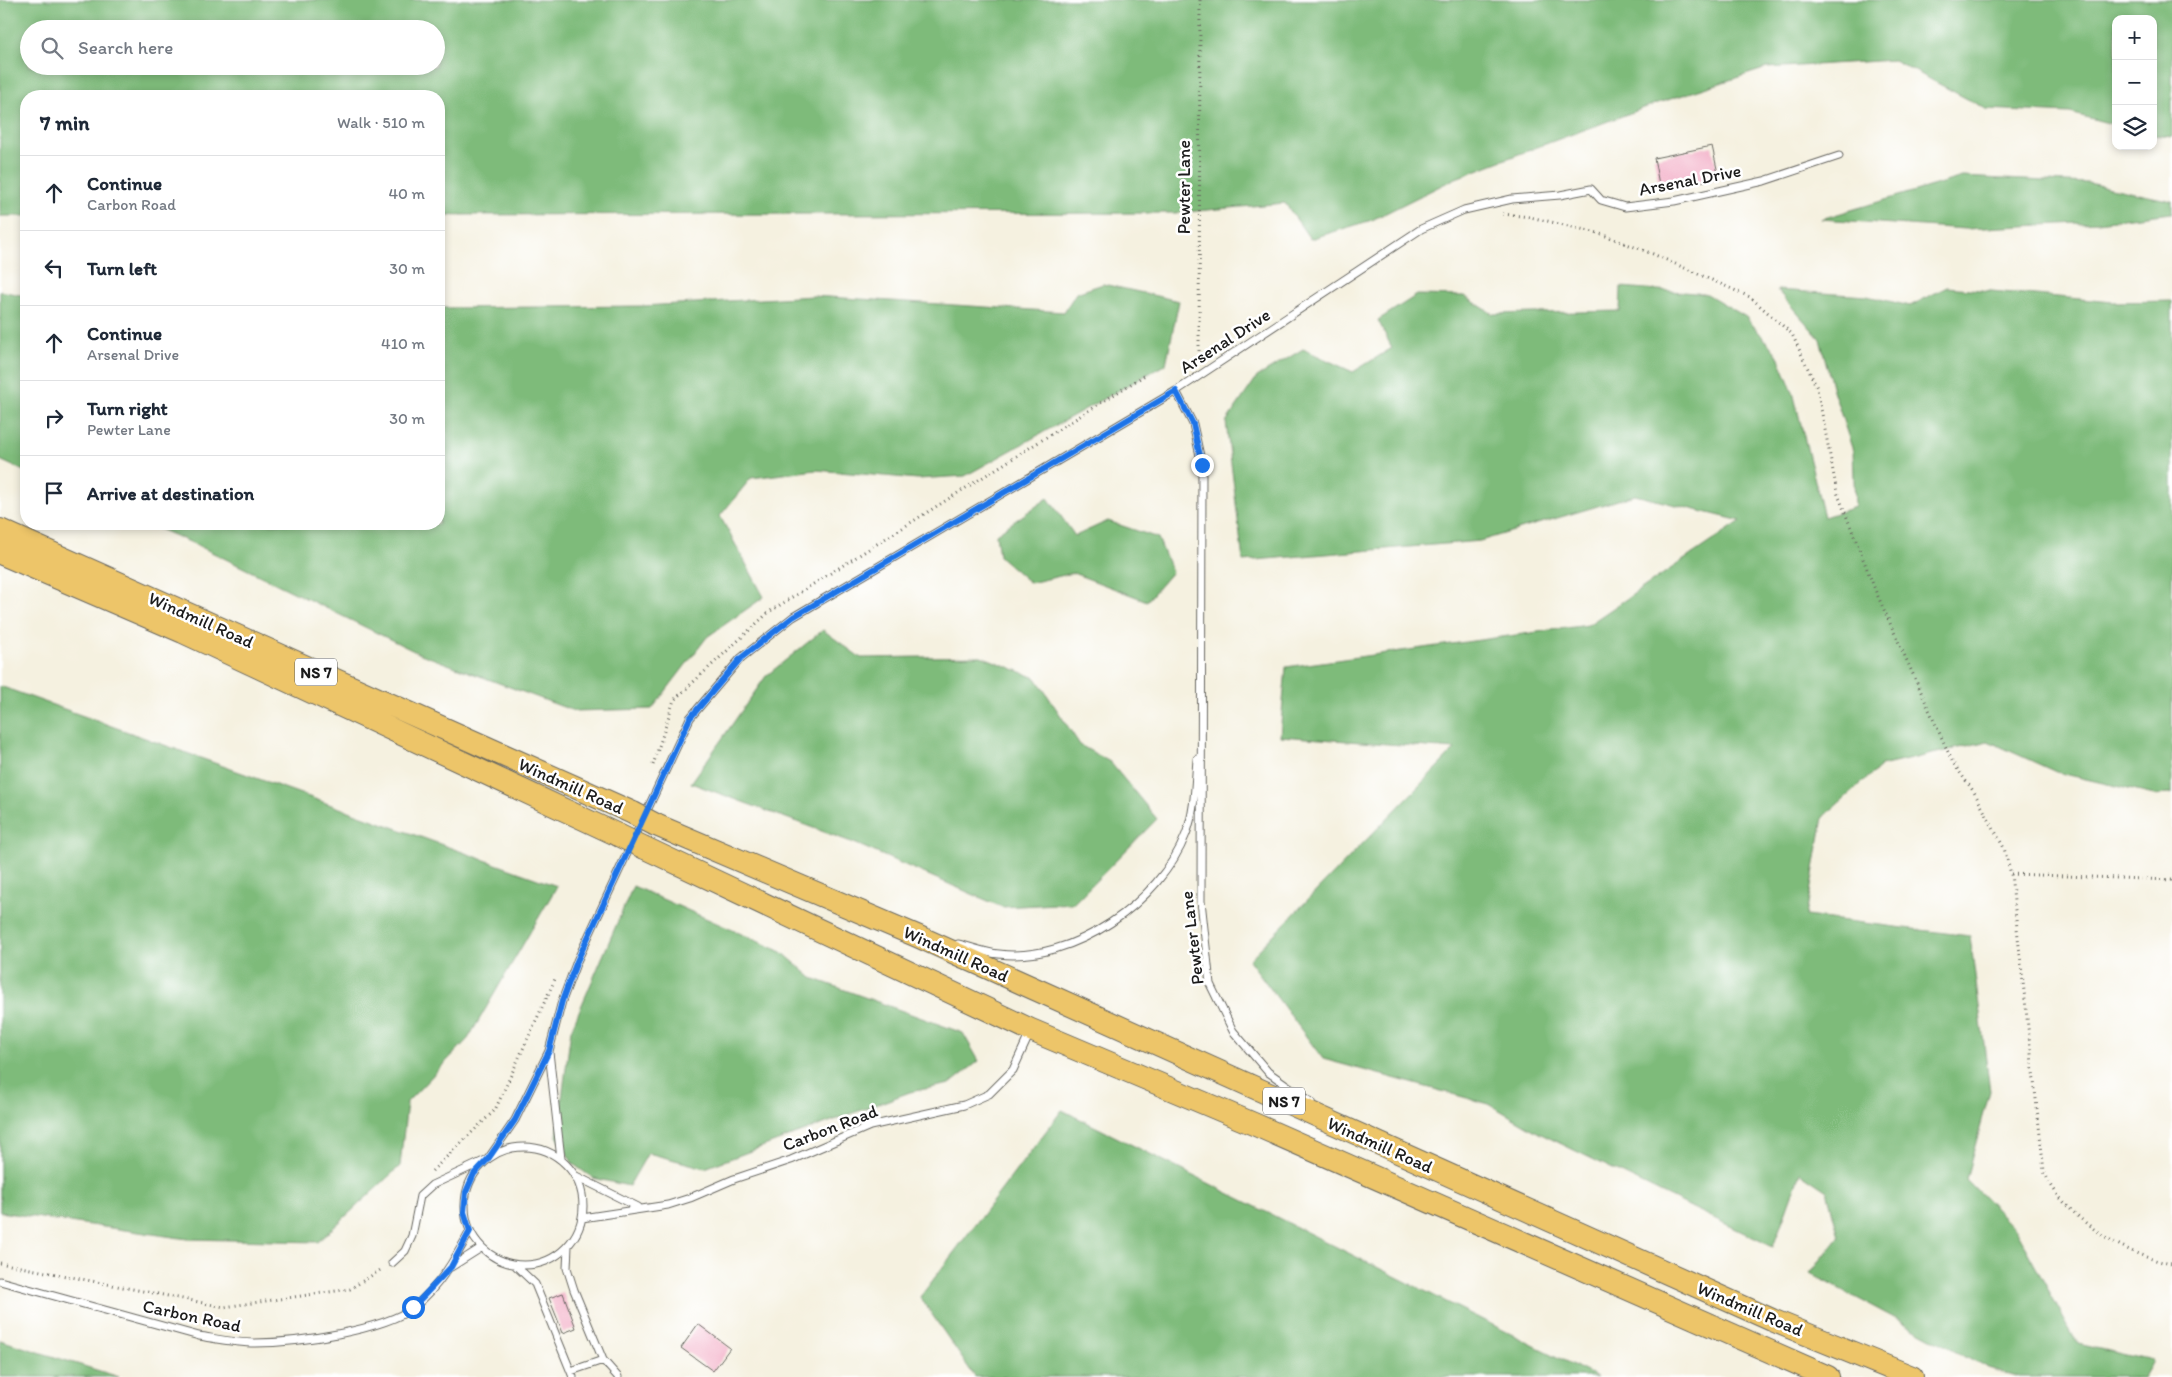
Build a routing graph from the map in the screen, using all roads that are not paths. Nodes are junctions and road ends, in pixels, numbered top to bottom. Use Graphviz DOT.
graph roads {
  1 [pos="1839,156"];
  2 [pos="1176,391"];
  3 [pos="0,530"];
  4 [pos="0,553"];
  5 [pos="1202,709"];
  6 [pos="809,890"];
  7 [pos="1031,1030"];
  8 [pos="549,1051"];
  9 [pos="488,1159"];
  10 [pos="561,1159"];
  11 [pos="574,1175"];
  12 [pos="1490,1194"];
  13 [pos="639,1208"];
  14 [pos="582,1218"];
  15 [pos="470,1231"];
  16 [pos="568,1246"];
  17 [pos="481,1248"];
  18 [pos="392,1263"];
  19 [pos="515,1265"];
  20 [pos="451,1267"];
  21 [pos="0,1281"];
  22 [pos="603,1360"];
  23 [pos="572,1374"];
  24 [pos="618,1377"];
  25 [pos="1828,1377"];
  26 [pos="1912,1377"];
  1 -- 2 [label="lane, Arsenal Drive"];
  2 -- 5 [label="lane, Pewter Lane"];
  2 -- 8 [label="lane, Arsenal Drive"];
  3 -- 6 [label="highway, Windmill Road / NS 7, bridge"];
  4 -- 7 [label="highway, Windmill Road / NS 7, bridge"];
  5 -- 6 [label="lane, Pewter Lane"];
  5 -- 12 [label="lane, Pewter Lane"];
  6 -- 12 [label="highway, Windmill Road / NS 7"];
  7 -- 13 [label="lane, Carbon Road"];
  7 -- 25 [label="highway, Windmill Road / NS 7"];
  8 -- 9 [label="lane, Arsenal Drive"];
  8 -- 10 [label="lane, Arsenal Drive"];
  9 -- 10 [label="lane"];
  9 -- 15 [label="lane"];
  9 -- 18 [label="lane"];
  10 -- 11 [label="lane"];
  11 -- 13 [label="lane"];
  11 -- 14 [label="lane"];
  12 -- 26 [label="highway, Windmill Road / NS 7"];
  13 -- 14 [label="lane, Carbon Road"];
  14 -- 16 [label="lane"];
  15 -- 17 [label="lane"];
  15 -- 20 [label="lane, Carbon Road"];
  16 -- 19 [label="lane"];
  16 -- 22 [label="lane"];
  17 -- 19 [label="lane"];
  17 -- 20 [label="lane, Carbon Road"];
  19 -- 23 [label="lane"];
  20 -- 21 [label="lane, Carbon Road"];
  22 -- 23 [label="lane"];
  22 -- 24 [label="lane"];
}
